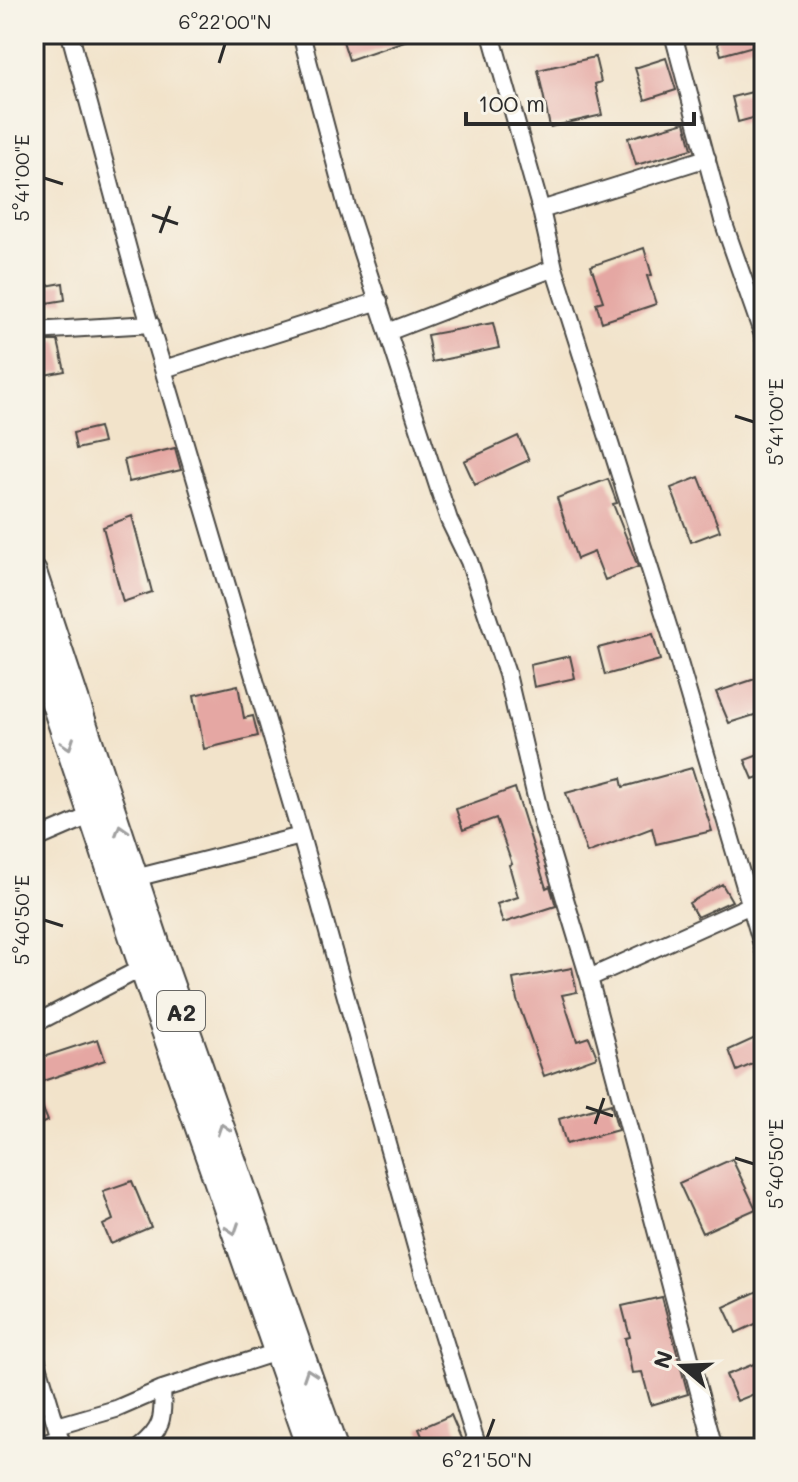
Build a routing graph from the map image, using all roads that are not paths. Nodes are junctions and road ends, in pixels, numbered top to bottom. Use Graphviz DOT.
graph roads {
  1 [pos="70,34"];
  2 [pos="301,34"];
  3 [pos="491,34"];
  4 [pos="673,34"];
  5 [pos="707,158"];
  6 [pos="541,210"];
  7 [pos="554,268"];
  8 [pos="379,301"];
  9 [pos="151,324"];
  10 [pos="34,331"];
  11 [pos="388,332"];
  12 [pos="764,338"];
  13 [pos="164,369"];
  14 [pos="34,572"];
  15 [pos="34,644"];
  16 [pos="92,815"];
  17 [pos="301,836"];
  18 [pos="34,840"];
  19 [pos="135,878"];
  20 [pos="757,902"];
  21 [pos="764,951"];
  22 [pos="142,968"];
  23 [pos="589,978"];
  24 [pos="34,1024"];
  25 [pos="34,1352"];
  26 [pos="277,1352"];
  27 [pos="162,1389"];
  28 [pos="60,1437"];
  29 [pos="34,1446"];
  30 [pos="139,1448"];
  31 [pos="310,1448"];
  32 [pos="335,1448"];
  33 [pos="478,1448"];
  34 [pos="714,1448"];
  1 -- 9 [label="street"];
  2 -- 8 [label="street"];
  3 -- 6 [label="street"];
  4 -- 5 [label="street"];
  5 -- 6 [label="street"];
  5 -- 12 [label="street"];
  6 -- 7 [label="street"];
  7 -- 11 [label="street"];
  7 -- 20 [label="street"];
  8 -- 11 [label="street"];
  8 -- 13 [label="street"];
  9 -- 10 [label="street"];
  9 -- 13 [label="street"];
  11 -- 23 [label="street"];
  13 -- 17 [label="street"];
  19 -- 14 [label="highway, A2, one-way"];
  15 -- 16 [label="highway, A2, one-way"];
  16 -- 18 [label="street"];
  16 -- 22 [label="highway, A2"];
  17 -- 19 [label="street"];
  17 -- 33 [label="street"];
  32 -- 19 [label="highway, A2, one-way"];
  20 -- 21 [label="street"];
  20 -- 23 [label="street"];
  22 -- 24 [label="street"];
  22 -- 26 [label="highway, A2, one-way"];
  23 -- 34 [label="street"];
  25 -- 28 [label="street"];
  26 -- 27 [label="street"];
  26 -- 31 [label="highway, A2"];
  27 -- 28 [label="street"];
  27 -- 30 [label="street"];
  28 -- 29 [label="street"];
}
